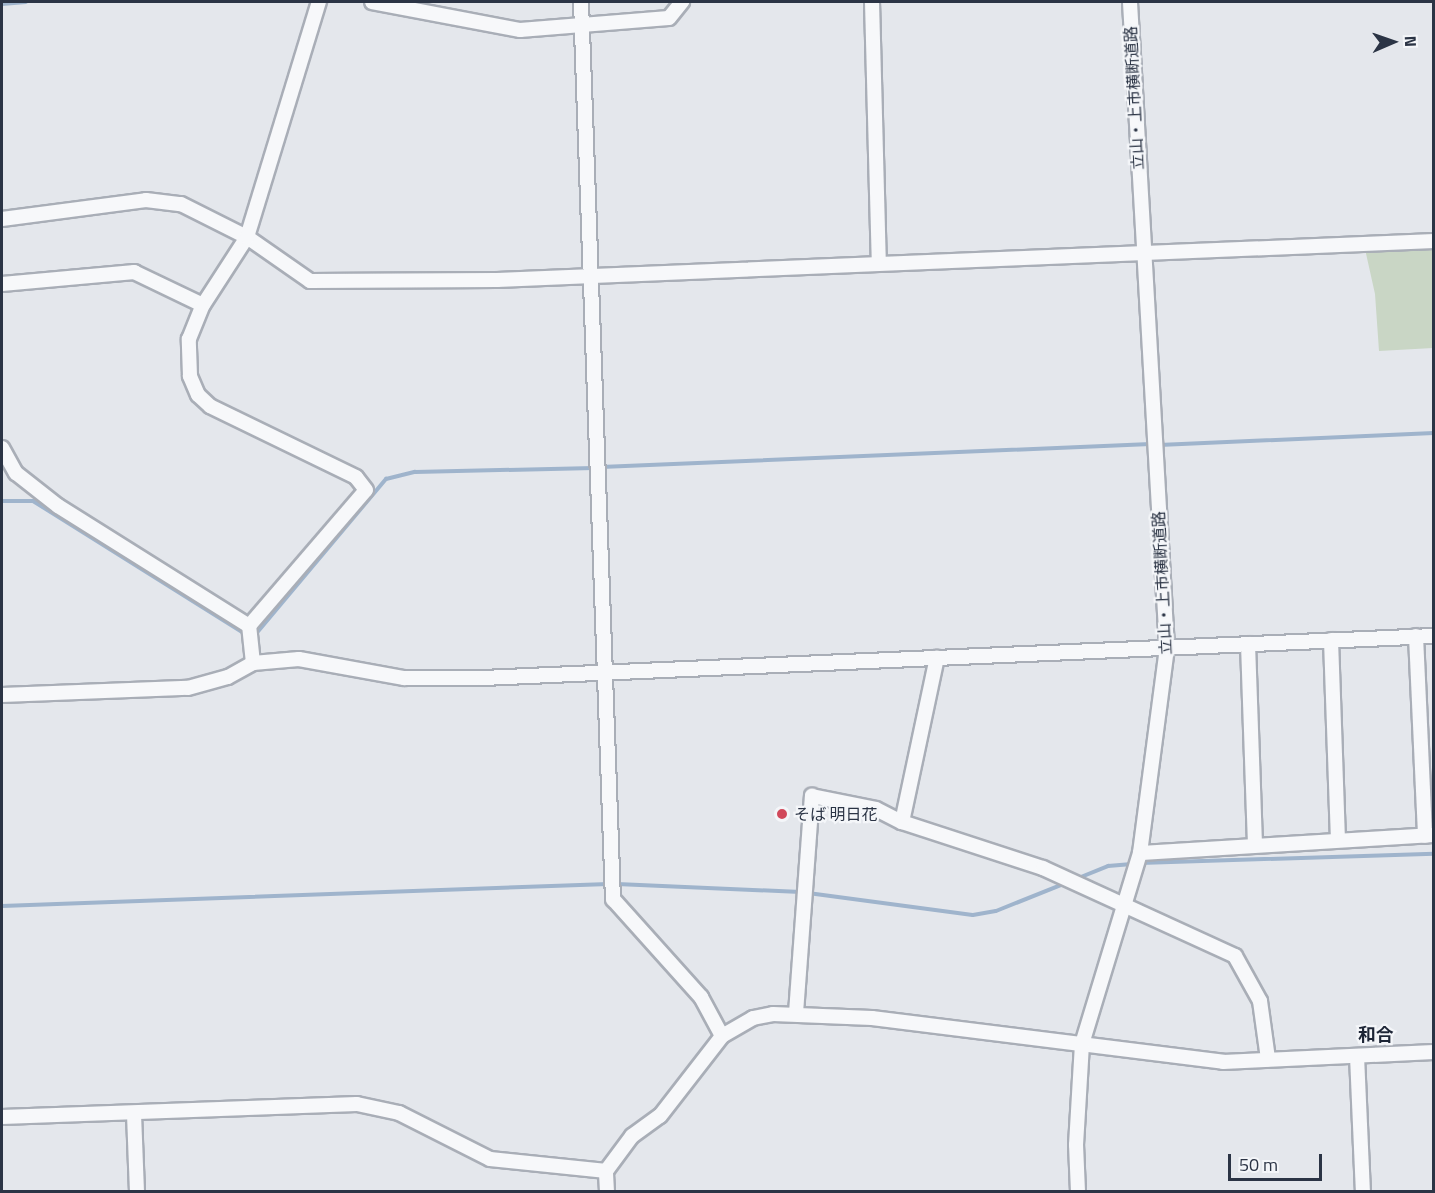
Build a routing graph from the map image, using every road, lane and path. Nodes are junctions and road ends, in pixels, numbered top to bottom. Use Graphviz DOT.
graph roads {
  1 [pos="320,2"];
  2 [pos="372,2"];
  3 [pos="581,2"];
  4 [pos="682,2"];
  5 [pos="872,2"];
  6 [pos="1130,2"];
  7 [pos="582,26"];
  8 [pos="2,219"];
  9 [pos="247,237"];
  10 [pos="1434,241"];
  11 [pos="1141,255"];
  12 [pos="879,261"];
  13 [pos="589,273"];
  14 [pos="2,284"];
  15 [pos="203,305"];
  16 [pos="2,448"];
  17 [pos="249,626"];
  18 [pos="1416,636"];
  19 [pos="1434,636"];
  20 [pos="1331,640"];
  21 [pos="1248,644"];
  22 [pos="1167,648"];
  23 [pos="937,658"];
  24 [pos="253,663"];
  25 [pos="605,673"];
  26 [pos="2,695"];
  27 [pos="902,822"];
  28 [pos="1429,836"];
  29 [pos="1338,839"];
  30 [pos="1255,843"];
  31 [pos="1140,854"];
  32 [pos="1126,903"];
  33 [pos="796,1013"];
  34 [pos="722,1036"];
  35 [pos="1082,1044"];
  36 [pos="1434,1052"];
  37 [pos="1357,1056"];
  38 [pos="1268,1059"];
  39 [pos="134,1114"];
  40 [pos="2,1117"];
  41 [pos="606,1171"];
  42 [pos="137,1191"];
  43 [pos="607,1191"];
  44 [pos="1078,1191"];
  45 [pos="1363,1191"];
  1 -- 9 [label="street"];
  2 -- 7 [label="street"];
  3 -- 7 [label="street"];
  4 -- 7 [label="street"];
  5 -- 12 [label="street"];
  6 -- 11 [label="street, 立山・上市横断道路"];
  7 -- 13 [label="street"];
  8 -- 9 [label="street"];
  9 -- 13 [label="street"];
  9 -- 15 [label="street"];
  10 -- 11 [label="street"];
  11 -- 12 [label="street"];
  11 -- 22 [label="street, 立山・上市横断道路"];
  12 -- 13 [label="street"];
  13 -- 25 [label="street"];
  14 -- 15 [label="street"];
  15 -- 17 [label="street"];
  16 -- 17 [label="street"];
  17 -- 24 [label="street"];
  18 -- 19 [label="street"];
  18 -- 20 [label="street"];
  18 -- 28 [label="street"];
  20 -- 21 [label="street"];
  20 -- 29 [label="street"];
  21 -- 22 [label="street"];
  21 -- 30 [label="street"];
  22 -- 23 [label="street"];
  22 -- 31 [label="street, 立山・上市横断道路"];
  23 -- 25 [label="street"];
  23 -- 27 [label="street"];
  24 -- 25 [label="street"];
  24 -- 26 [label="street"];
  25 -- 34 [label="street"];
  27 -- 32 [label="street"];
  27 -- 33 [label="street"];
  28 -- 29 [label="street"];
  29 -- 30 [label="street"];
  30 -- 31 [label="street"];
  31 -- 32 [label="street, 立山・上市横断道路"];
  32 -- 35 [label="street, 立山・上市横断道路"];
  32 -- 38 [label="street"];
  33 -- 34 [label="street"];
  33 -- 35 [label="street"];
  34 -- 41 [label="street"];
  35 -- 38 [label="street"];
  35 -- 44 [label="street, 立山・上市横断道路"];
  36 -- 37 [label="street"];
  37 -- 38 [label="street"];
  37 -- 45 [label="street"];
  39 -- 40 [label="street"];
  39 -- 41 [label="street"];
  39 -- 42 [label="street"];
  41 -- 43 [label="street"];
}
